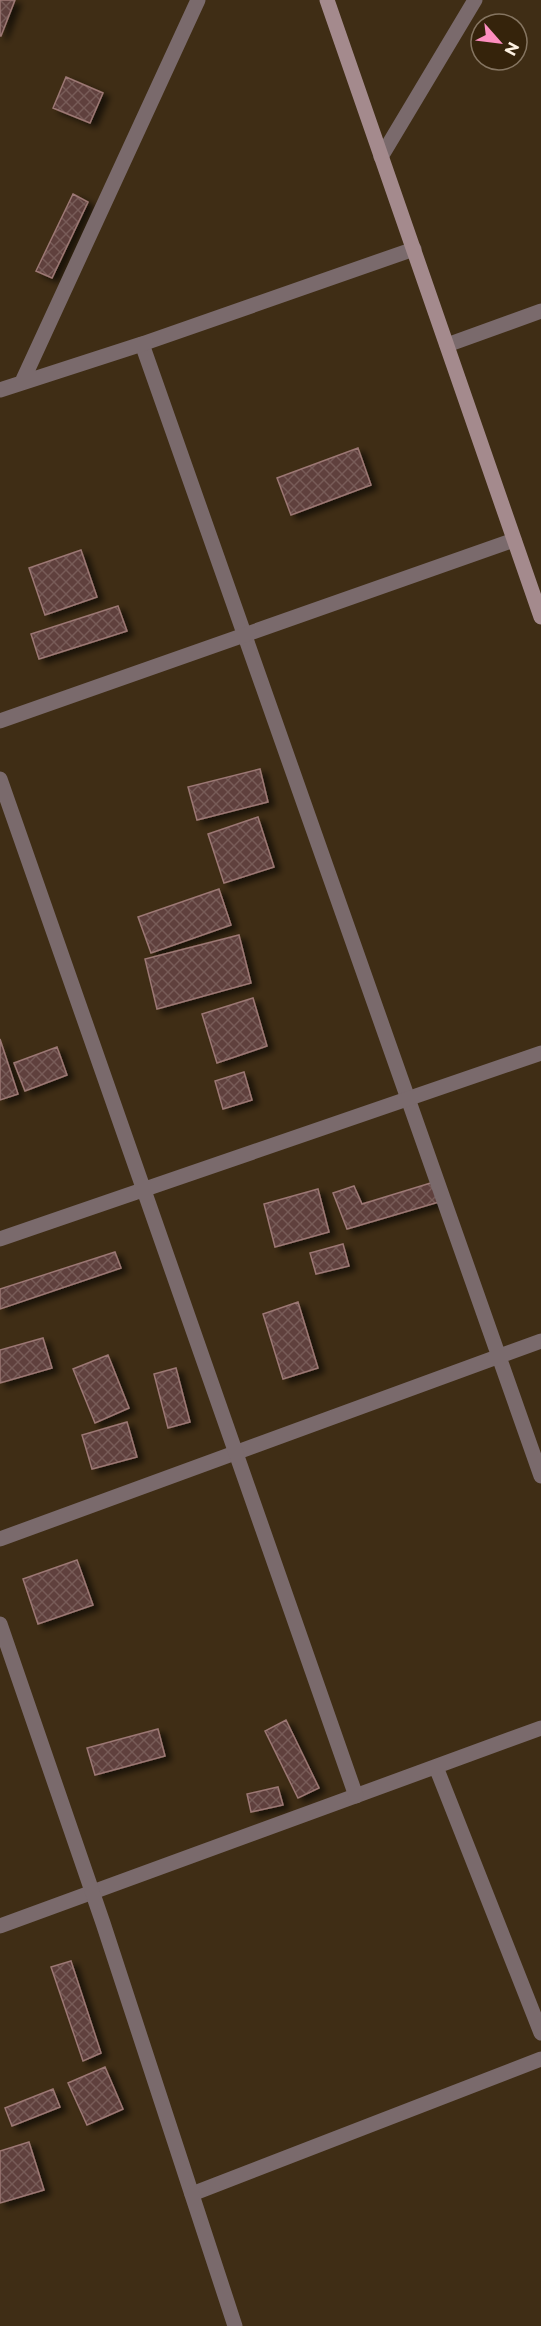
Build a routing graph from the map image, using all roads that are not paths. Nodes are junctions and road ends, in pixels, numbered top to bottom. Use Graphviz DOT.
graph roads {
  1 [pos="198,0"];
  2 [pos="327,0"];
  3 [pos="476,0"];
  4 [pos="381,157"];
  5 [pos="414,249"];
  6 [pos="541,311"];
  7 [pos="142,344"];
  8 [pos="447,345"];
  9 [pos="22,382"];
  10 [pos="0,390"];
  11 [pos="514,540"];
  12 [pos="541,617"];
  13 [pos="245,635"];
  14 [pos="0,721"];
  15 [pos="0,779"];
  16 [pos="541,1053"];
  17 [pos="408,1099"];
  18 [pos="144,1189"];
  19 [pos="0,1239"];
  20 [pos="541,1341"];
  21 [pos="499,1357"];
  22 [pos="236,1452"];
  23 [pos="541,1476"];
  24 [pos="0,1539"];
  25 [pos="0,1624"];
  26 [pos="541,1728"];
  27 [pos="436,1767"];
  28 [pos="356,1796"];
  29 [pos="92,1892"];
  30 [pos="0,1926"];
  31 [pos="540,2028"];
  32 [pos="541,2059"];
  33 [pos="192,2194"];
  34 [pos="235,2326"];
  1 -- 9 [label="street"];
  2 -- 4 [label="street"];
  3 -- 4 [label="street"];
  4 -- 5 [label="street"];
  5 -- 7 [label="street"];
  5 -- 8 [label="street"];
  6 -- 8 [label="street"];
  7 -- 9 [label="street"];
  7 -- 13 [label="street"];
  8 -- 11 [label="street"];
  9 -- 10 [label="street"];
  11 -- 12 [label="street"];
  11 -- 13 [label="street"];
  13 -- 14 [label="street"];
  13 -- 17 [label="street"];
  15 -- 18 [label="street"];
  16 -- 17 [label="street"];
  17 -- 18 [label="street"];
  17 -- 21 [label="street"];
  18 -- 19 [label="street"];
  18 -- 22 [label="street"];
  20 -- 21 [label="street"];
  21 -- 22 [label="street"];
  21 -- 23 [label="street"];
  22 -- 24 [label="street"];
  22 -- 28 [label="street"];
  25 -- 29 [label="street"];
  26 -- 27 [label="street"];
  27 -- 28 [label="street"];
  27 -- 31 [label="street"];
  28 -- 29 [label="street"];
  29 -- 30 [label="street"];
  29 -- 33 [label="street"];
  32 -- 33 [label="street"];
  33 -- 34 [label="street"];
}
